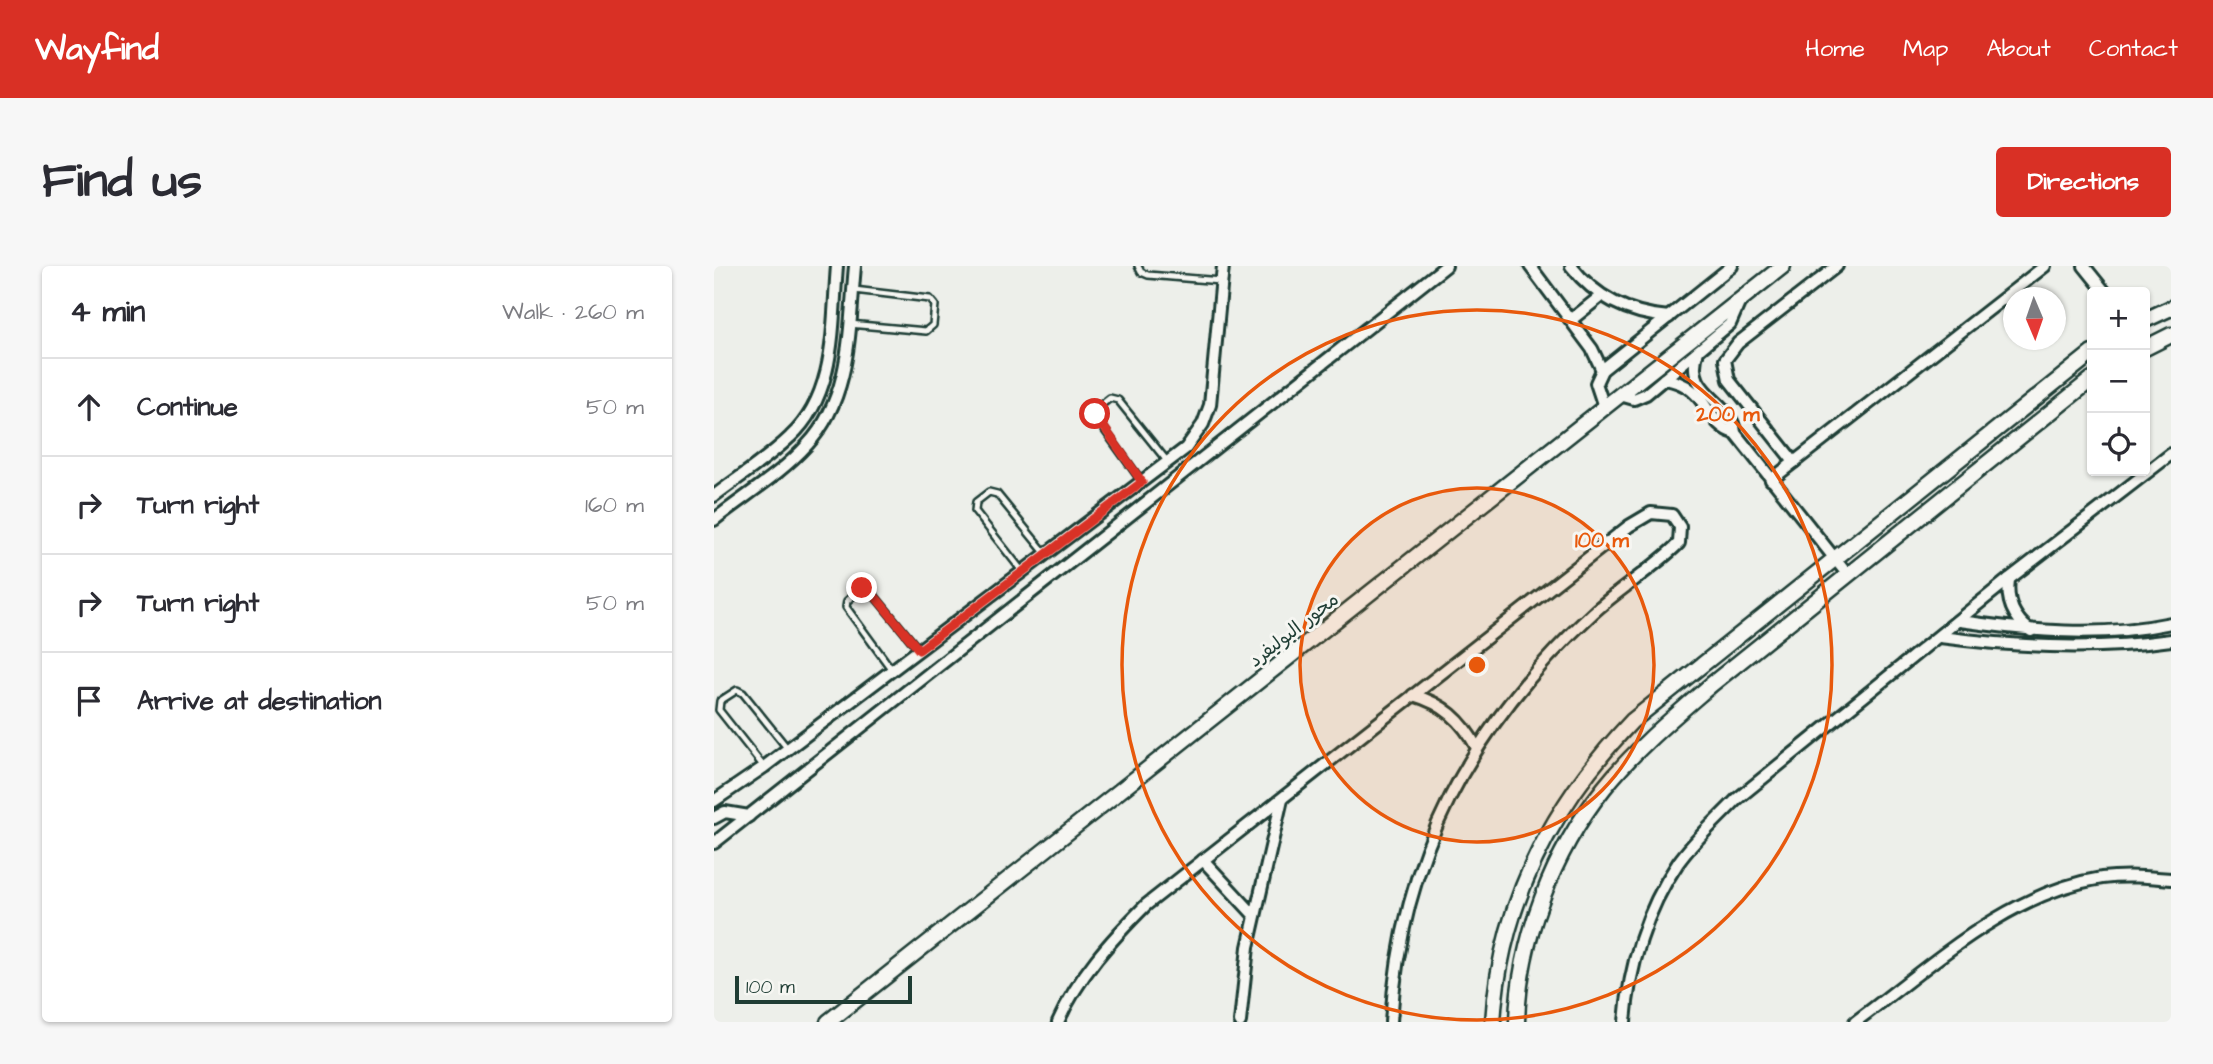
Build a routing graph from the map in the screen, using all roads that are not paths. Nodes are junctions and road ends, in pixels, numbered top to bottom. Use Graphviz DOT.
graph roads {
  1 [pos="837,266"];
  2 [pos="855,266"];
  3 [pos="1138,266"];
  4 [pos="1223,266"];
  5 [pos="1446,266"];
  6 [pos="1530,266"];
  7 [pos="1571,266"];
  8 [pos="1732,266"];
  9 [pos="1783,266"];
  10 [pos="1837,266"];
  11 [pos="2045,266"];
  12 [pos="2084,266"];
  13 [pos="1222,281"];
  14 [pos="2101,287"];
  15 [pos="852,290"];
  16 [pos="1601,296"];
  17 [pos="1741,299"];
  18 [pos="2171,308"];
  19 [pos="1669,317"];
  20 [pos="2150,318"];
  21 [pos="1571,320"];
  22 [pos="849,324"];
  23 [pos="2171,334"];
  24 [pos="2150,345"];
  25 [pos="1698,351"];
  26 [pos="2087,357"];
  27 [pos="1602,370"];
  28 [pos="1664,379"];
  29 [pos="2087,383"];
  30 [pos="1620,395"];
  31 [pos="1604,407"];
  32 [pos="1716,410"];
  33 [pos="2171,454"];
  34 [pos="1794,462"];
  35 [pos="1168,463"];
  36 [pos="1772,480"];
  37 [pos="1142,482"];
  38 [pos="714,496"];
  39 [pos="714,520"];
  40 [pos="1046,554"];
  41 [pos="1834,558"];
  42 [pos="1023,572"];
  43 [pos="1847,574"];
  44 [pos="2009,579"];
  45 [pos="1960,621"];
  46 [pos="2171,623"];
  47 [pos="2031,631"];
  48 [pos="1940,637"];
  49 [pos="2171,640"];
  50 [pos="919,650"];
  51 [pos="892,670"];
  52 [pos="1413,695"];
  53 [pos="1477,748"];
  54 [pos="788,749"];
  55 [pos="764,767"];
  56 [pos="1282,799"];
  57 [pos="714,801"];
  58 [pos="750,816"];
  59 [pos="714,818"];
  60 [pos="714,843"];
  61 [pos="1203,860"];
  62 [pos="2171,879"];
  63 [pos="1254,915"];
  64 [pos="828,1022"];
  65 [pos="1058,1022"];
  66 [pos="1240,1022"];
  67 [pos="1391,1022"];
  68 [pos="1493,1022"];
  69 [pos="1517,1022"];
  70 [pos="1625,1022"];
  71 [pos="1855,1022"];
  1 -- 38 [label="street"];
  2 -- 15 [label="street"];
  3 -- 13 [label="lane"];
  4 -- 13 [label="street"];
  5 -- 58 [label="street"];
  6 -- 21 [label="street"];
  7 -- 16 [label="street"];
  8 -- 19 [label="street"];
  9 -- 17 [label="street, محور البوليفرد"];
  10 -- 34 [label="street"];
  11 -- 34 [label="street"];
  12 -- 14 [label="street"];
  13 -- 35 [label="street"];
  15 -- 22 [label="street"];
  15 -- 22 [label="lane"];
  16 -- 19 [label="street"];
  16 -- 21 [label="street"];
  17 -- 25 [label="street"];
  17 -- 30 [label="street, محور البوليفرد"];
  18 -- 20 [label="street"];
  19 -- 27 [label="street"];
  21 -- 27 [label="street"];
  22 -- 39 [label="street"];
  23 -- 24 [label="street"];
  25 -- 28 [label="street"];
  25 -- 32 [label="street"];
  26 -- 41 [label="street"];
  27 -- 31 [label="street"];
  28 -- 30 [label="street"];
  28 -- 32 [label="street"];
  29 -- 43 [label="street"];
  30 -- 31 [label="street, محور البوليفرد"];
  31 -- 64 [label="street, محور البوليفرد"];
  32 -- 36 [label="street"];
  33 -- 44 [label="street"];
  34 -- 36 [label="street"];
  35 -- 37 [label="street"];
  35 -- 37 [label="lane"];
  36 -- 41 [label="street"];
  37 -- 40 [label="street"];
  40 -- 42 [label="street"];
  40 -- 42 [label="lane"];
  41 -- 43 [label="street"];
  41 -- 68 [label="street"];
  42 -- 50 [label="street"];
  43 -- 69 [label="street"];
  44 -- 45 [label="street"];
  44 -- 47 [label="street"];
  45 -- 47 [label="street"];
  45 -- 48 [label="street"];
  46 -- 47 [label="street"];
  48 -- 49 [label="street"];
  48 -- 70 [label="street"];
  50 -- 51 [label="street"];
  50 -- 51 [label="lane"];
  51 -- 54 [label="street"];
  52 -- 53 [label="street"];
  52 -- 53 [label="street"];
  52 -- 56 [label="street"];
  53 -- 67 [label="street"];
  54 -- 55 [label="street"];
  54 -- 55 [label="lane"];
  55 -- 57 [label="street"];
  56 -- 61 [label="street"];
  56 -- 63 [label="street"];
  58 -- 59 [label="street"];
  58 -- 60 [label="street"];
  61 -- 63 [label="street"];
  61 -- 65 [label="street"];
  62 -- 71 [label="street"];
  63 -- 66 [label="street"];
}
